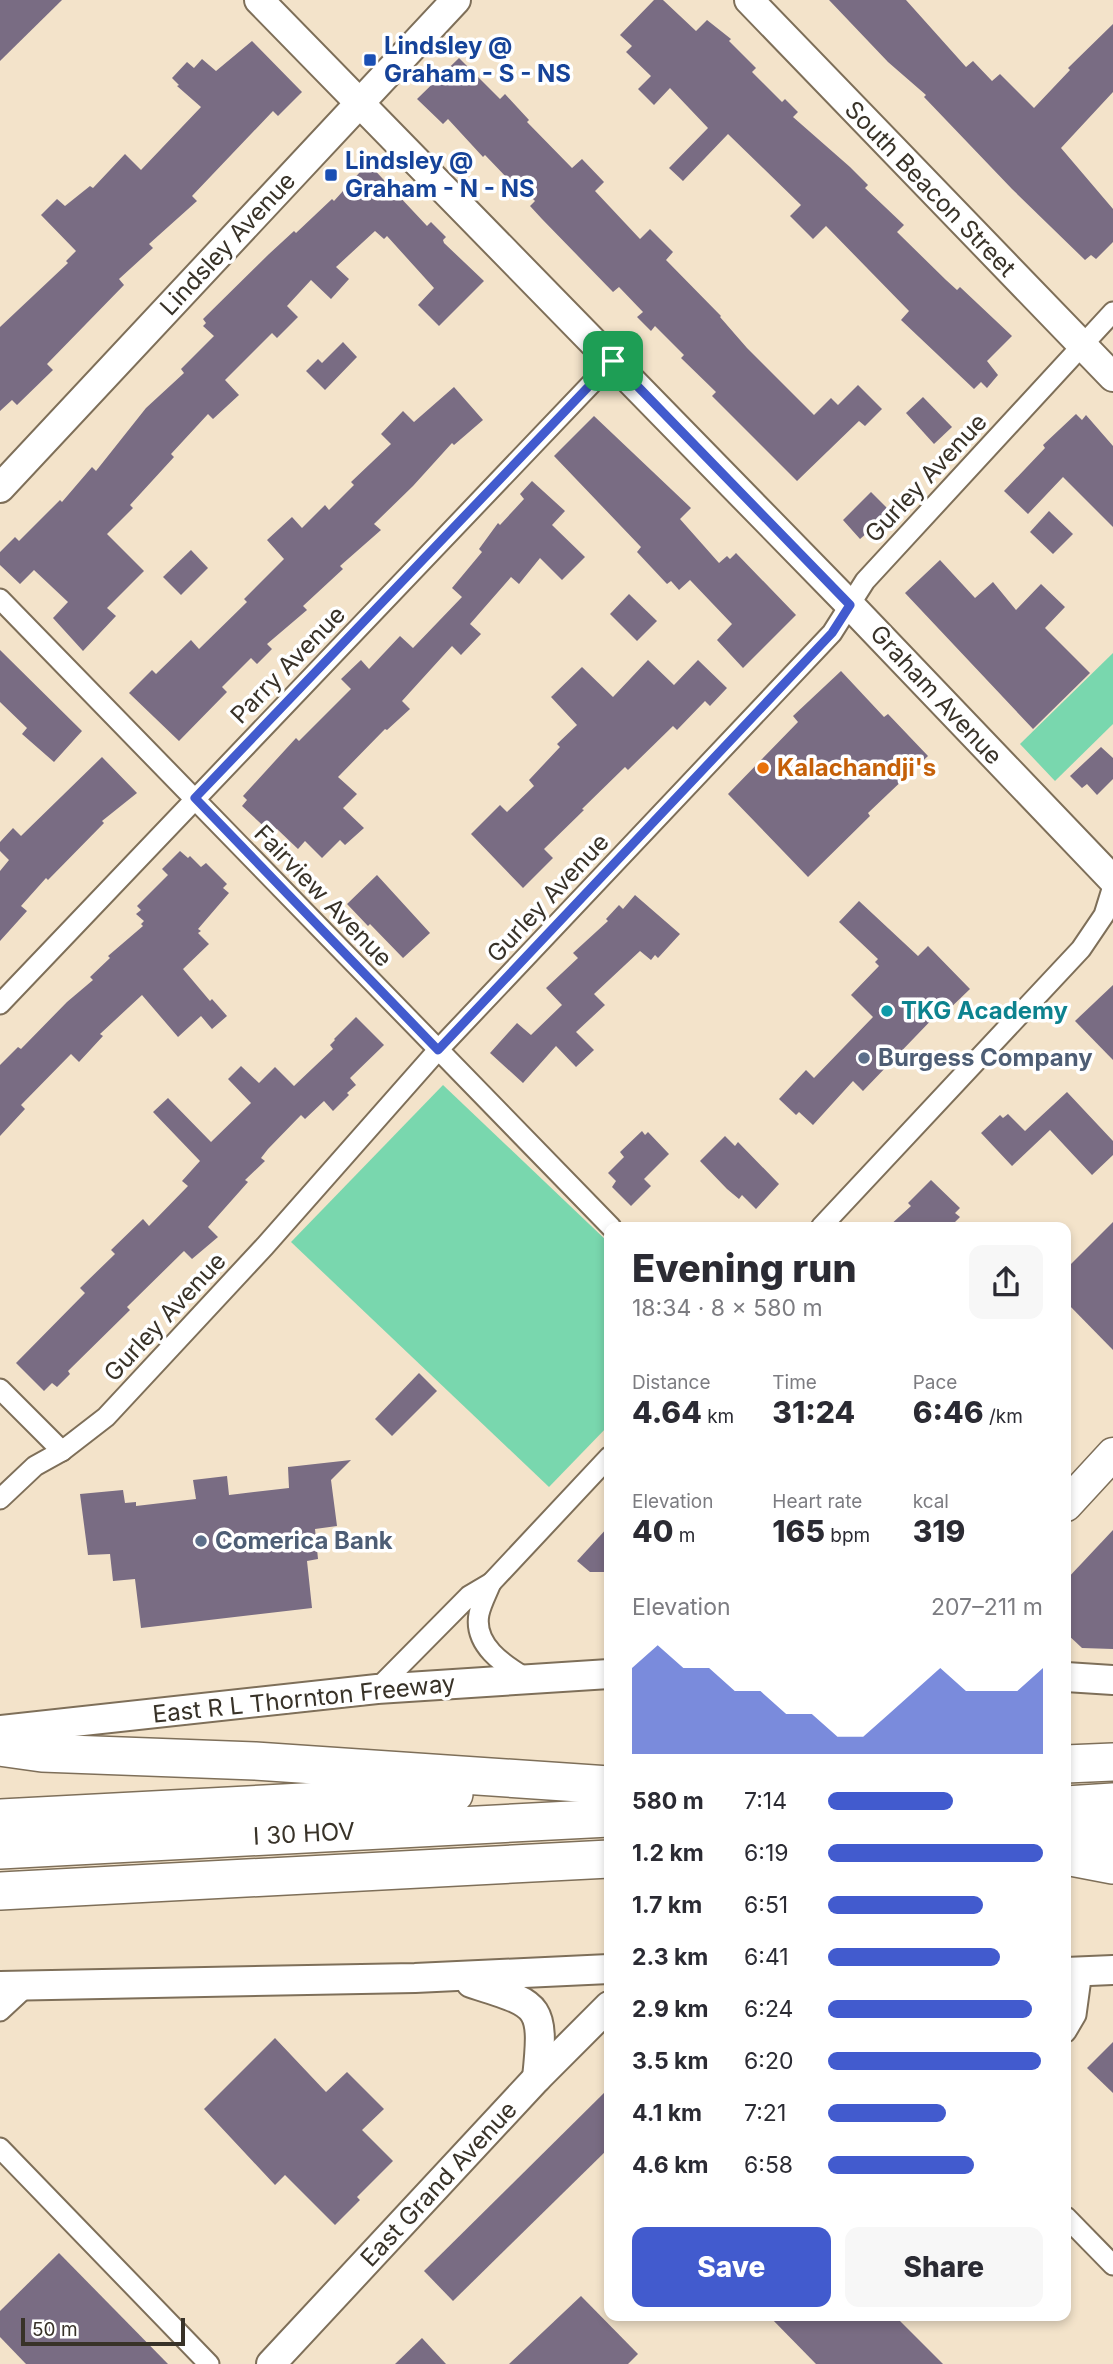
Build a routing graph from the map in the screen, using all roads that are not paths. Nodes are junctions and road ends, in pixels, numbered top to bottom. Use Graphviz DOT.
graph roads {
  1 [pos="259,0"];
  2 [pos="456,0"];
  3 [pos="749,0"];
  4 [pos="359,103"];
  5 [pos="1113,312"];
  6 [pos="1082,345"];
  7 [pos="613,361"];
  8 [pos="1113,377"];
  9 [pos="0,488"];
  10 [pos="0,599"];
  11 [pos="850,605"];
  12 [pos="195,798"];
  13 [pos="1113,880"];
  14 [pos="1113,886"];
  15 [pos="0,1004"];
  16 [pos="438,1050"];
  17 [pos="606,1222"];
  18 [pos="826,1222"];
  19 [pos="0,1389"];
  20 [pos="62,1451"];
  21 [pos="1113,1454"];
  22 [pos="604,1462"];
  23 [pos="0,1499"];
  24 [pos="1071,1500"];
  25 [pos="491,1583"];
  26 [pos="604,1674"];
  27 [pos="1071,1677"];
  28 [pos="526,1678"];
  29 [pos="1113,1680"];
  30 [pos="377,1689"];
  31 [pos="0,1730"];
  32 [pos="0,1747"];
  33 [pos="1113,1762"];
  34 [pos="1071,1764"];
  35 [pos="604,1786"];
  36 [pos="604,1786"];
  37 [pos="1113,1792"];
  38 [pos="1071,1794"];
  39 [pos="1113,1802"];
  40 [pos="1071,1805"];
  41 [pos="0,1818"];
  42 [pos="604,1818"];
  43 [pos="604,1829"];
  44 [pos="1113,1835"];
  45 [pos="1071,1836"];
  46 [pos="0,1850"];
  47 [pos="1071,1857"];
  48 [pos="604,1859"];
  49 [pos="0,1861"];
  50 [pos="1113,1865"];
  51 [pos="0,1891"];
  52 [pos="604,1969"];
  53 [pos="1113,1970"];
  54 [pos="1074,1972"];
  55 [pos="451,1976"];
  56 [pos="28,1985"];
  57 [pos="0,1986"];
  58 [pos="0,2011"];
  59 [pos="604,2011"];
  60 [pos="1071,2024"];
  61 [pos="537,2078"];
  62 [pos="0,2148"];
  63 [pos="1071,2222"];
  64 [pos="1113,2265"];
  65 [pos="209,2364"];
  66 [pos="271,2364"];
  1 -- 4 [label="street, Graham Avenue"];
  2 -- 4 [label="street, Lindsley Avenue"];
  3 -- 6 [label="street, South Beacon Street"];
  4 -- 7 [label="street, Graham Avenue"];
  4 -- 9 [label="street, Lindsley Avenue"];
  5 -- 6 [label="street, Gurley Avenue"];
  6 -- 8 [label="street, South Beacon Street"];
  6 -- 11 [label="street, Gurley Avenue"];
  7 -- 11 [label="street, Graham Avenue"];
  7 -- 12 [label="street, Parry Avenue"];
  10 -- 12 [label="street, Fairview Avenue"];
  11 -- 13 [label="street, Graham Avenue"];
  11 -- 16 [label="street, Gurley Avenue"];
  12 -- 15 [label="street, Parry Avenue"];
  12 -- 16 [label="street, Fairview Avenue"];
  14 -- 18 [label="street"];
  16 -- 17 [label="street, Fairview Avenue"];
  16 -- 20 [label="street, Gurley Avenue"];
  19 -- 20 [label="street"];
  20 -- 23 [label="street, Gurley Avenue"];
  21 -- 24 [label="main road"];
  22 -- 25 [label="street"];
  25 -- 28 [label="street"];
  25 -- 30 [label="street"];
  26 -- 28 [label="street, East R L Thornton Freeway"];
  27 -- 29 [label="street"];
  28 -- 30 [label="street, East R L Thornton Freeway"];
  30 -- 31 [label="street, East R L Thornton Freeway"];
  32 -- 35 [label="highway"];
  33 -- 34 [label="highway"];
  36 -- 41 [label="highway"];
  37 -- 38 [label="highway"];
  39 -- 40 [label="highway"];
  42 -- 46 [label="highway, I 30 HOV"];
  43 -- 49 [label="highway, I 30 HOV"];
  44 -- 45 [label="highway"];
  47 -- 50 [label="highway"];
  48 -- 51 [label="highway"];
  52 -- 55 [label="street"];
  53 -- 54 [label="street"];
  54 -- 60 [label="street"];
  55 -- 56 [label="street"];
  55 -- 61 [label="street"];
  56 -- 57 [label="street"];
  56 -- 58 [label="street"];
  59 -- 61 [label="street, East Grand Avenue"];
  61 -- 66 [label="street, East Grand Avenue"];
  62 -- 65 [label="street"];
  63 -- 64 [label="street"];
}
